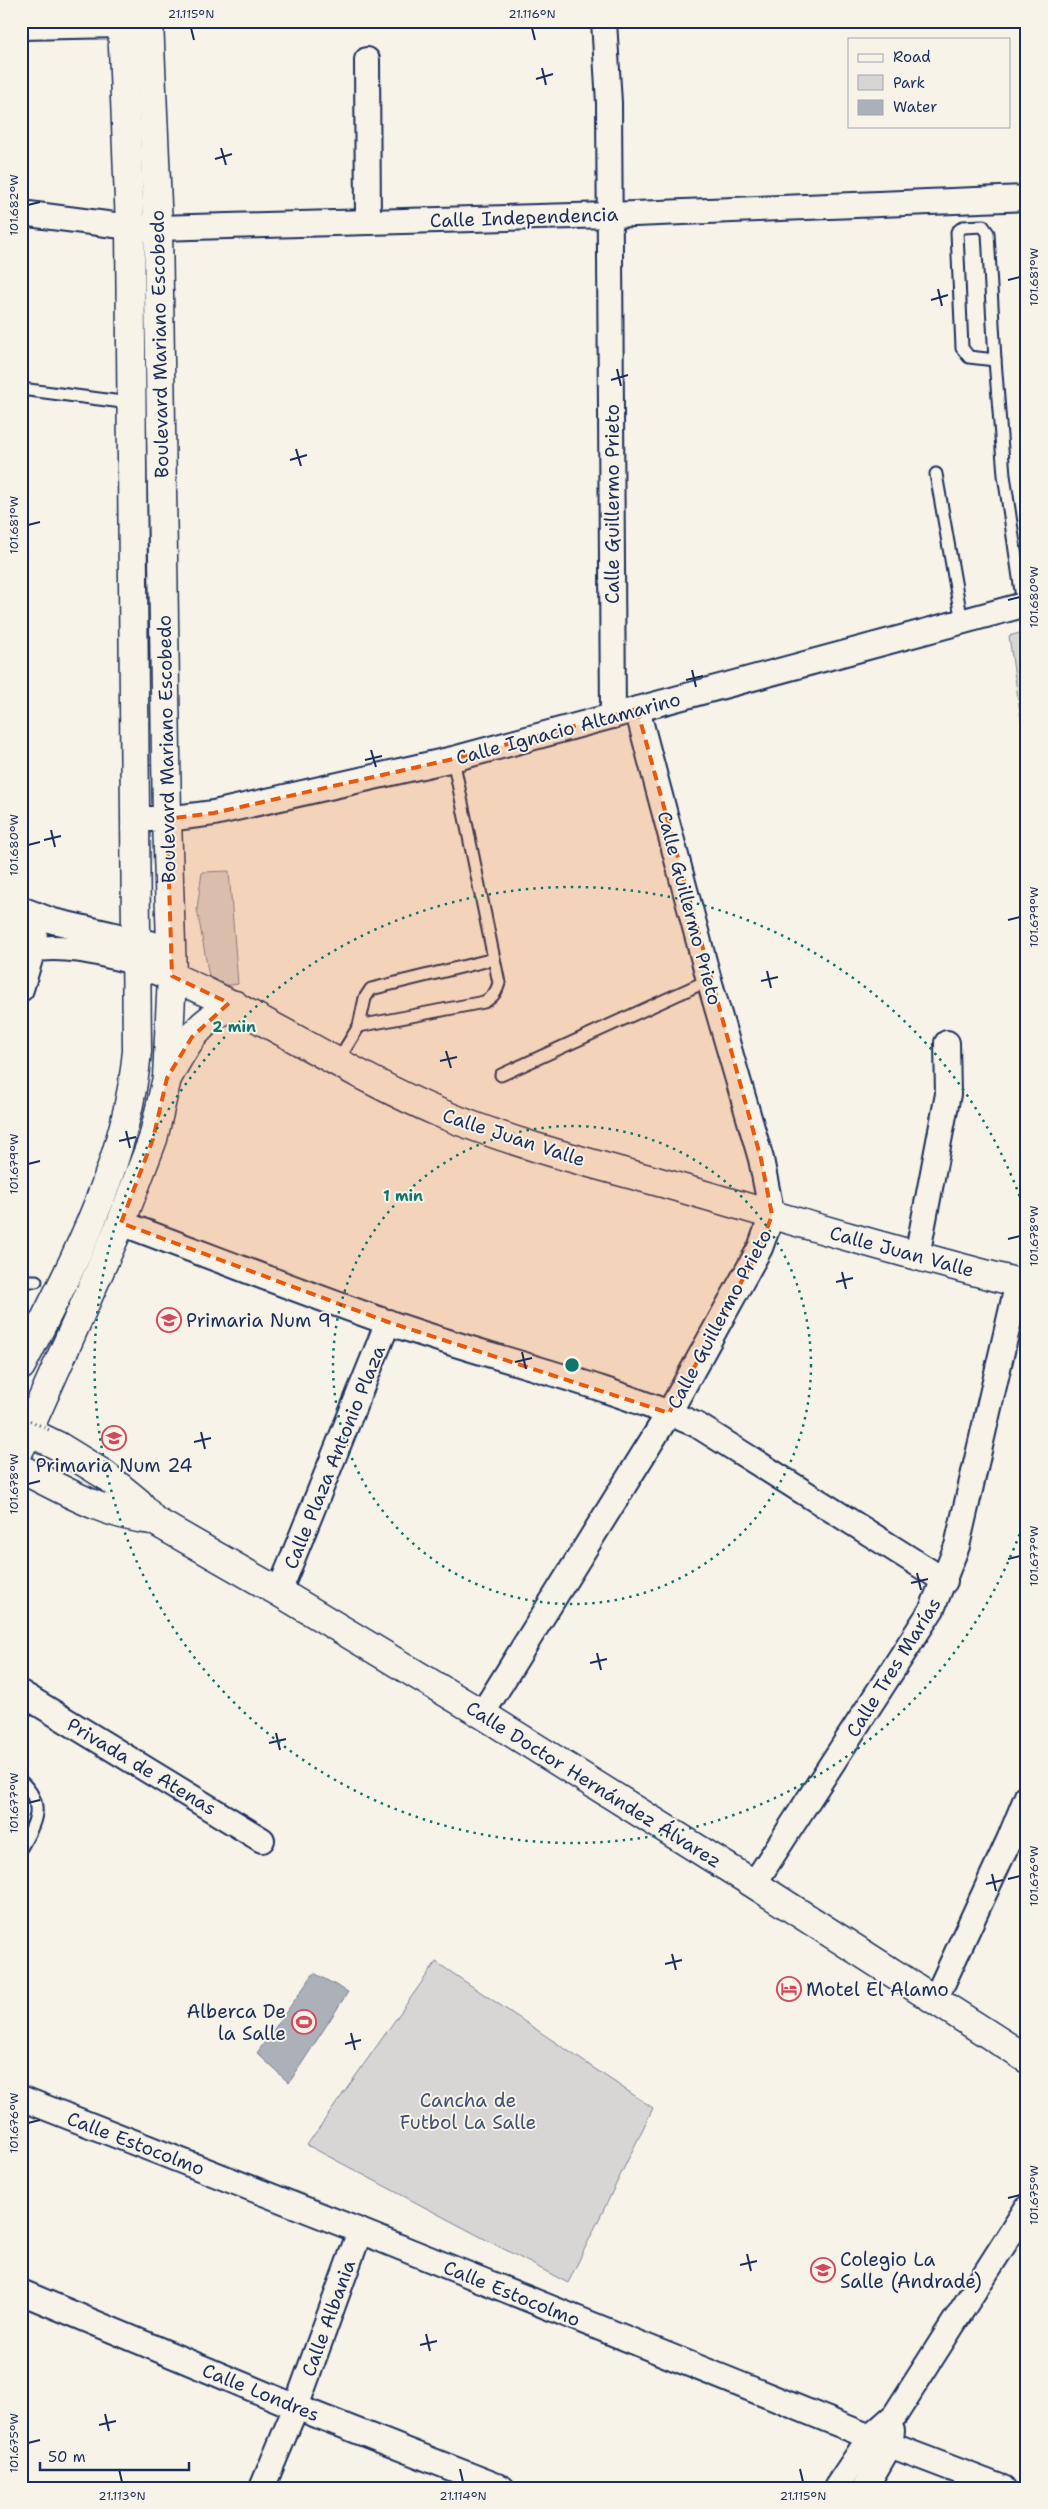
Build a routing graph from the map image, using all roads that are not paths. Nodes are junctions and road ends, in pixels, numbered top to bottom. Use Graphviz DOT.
graph roads {
  1 [pos="604,21"];
  2 [pos="131,23"];
  3 [pos="21,28"];
  4 [pos="368,60"];
  5 [pos="1027,198"];
  6 [pos="21,213"];
  7 [pos="610,215"];
  8 [pos="368,222"];
  9 [pos="130,227"];
  10 [pos="158,228"];
  11 [pos="995,360"];
  12 [pos="21,389"];
  13 [pos="130,403"];
  14 [pos="936,474"];
  15 [pos="1025,605"];
  16 [pos="962,622"];
  17 [pos="637,709"];
  18 [pos="613,716"];
  19 [pos="453,759"];
  20 [pos="167,818"];
  21 [pos="134,819"];
  22 [pos="29,912"];
  23 [pos="171,948"];
  24 [pos="27,950"];
  25 [pos="137,952"];
  26 [pos="494,959"];
  27 [pos="172,976"];
  28 [pos="709,980"];
  29 [pos="21,990"];
  30 [pos="234,1005"];
  31 [pos="359,1026"];
  32 [pos="947,1043"];
  33 [pos="336,1063"];
  34 [pos="501,1075"];
  35 [pos="167,1078"];
  36 [pos="772,1215"];
  37 [pos="121,1224"];
  38 [pos="917,1256"];
  39 [pos="21,1281"];
  40 [pos="36,1281"];
  41 [pos="1022,1284"];
  42 [pos="388,1322"];
  43 [pos="21,1366"];
  44 [pos="668,1413"];
  45 [pos="28,1431"];
  46 [pos="21,1469"];
  47 [pos="153,1520"];
  48 [pos="945,1581"];
  49 [pos="279,1592"];
  50 [pos="21,1693"];
  51 [pos="482,1714"];
  52 [pos="21,1781"];
  53 [pos="1027,1796"];
  54 [pos="262,1840"];
  55 [pos="21,1848"];
  56 [pos="754,1884"];
  57 [pos="935,2000"];
  58 [pos="1027,2059"];
  59 [pos="21,2098"];
  60 [pos="1027,2208"];
  61 [pos="360,2231"];
  62 [pos="21,2292"];
  63 [pos="296,2407"];
  64 [pos="880,2442"];
  65 [pos="262,2488"];
  66 [pos="502,2488"];
  67 [pos="836,2488"];
  68 [pos="865,2488"];
  69 [pos="1003,2488"];
  1 -- 7 [label="street, Calle Guillermo Prieto"];
  2 -- 3 [label="street"];
  2 -- 9 [label="main road, Boulevard Mariano Escobedo"];
  2 -- 10 [label="main road, Boulevard Mariano Escobedo"];
  4 -- 8 [label="street"];
  5 -- 7 [label="street, Calle Independencia"];
  6 -- 9 [label="street, Calle Independencia"];
  7 -- 8 [label="street, Calle Independencia"];
  7 -- 18 [label="street, Calle Guillermo Prieto"];
  8 -- 10 [label="street, Calle Independencia"];
  9 -- 10 [label="street, Calle Independencia"];
  9 -- 13 [label="main road, Boulevard Mariano Escobedo"];
  10 -- 20 [label="main road, Boulevard Mariano Escobedo"];
  11 -- 11 [label="lane"];
  11 -- 15 [label="lane"];
  12 -- 13 [label="lane"];
  13 -- 21 [label="main road, Boulevard Mariano Escobedo"];
  14 -- 16 [label="lane"];
  15 -- 16 [label="street, Calle Ignacio Altamarino"];
  16 -- 17 [label="street, Calle Ignacio Altamarino"];
  17 -- 18 [label="street, Calle Ignacio Altamarino"];
  17 -- 28 [label="street, Calle Guillermo Prieto"];
  18 -- 19 [label="street, Calle Ignacio Altamarino"];
  19 -- 20 [label="street, Calle Ignacio Altamarino"];
  19 -- 26 [label="lane"];
  20 -- 21 [label="street, Calle Ignacio Altamarino"];
  20 -- 23 [label="main road, Boulevard Mariano Escobedo"];
  21 -- 25 [label="main road, Boulevard Mariano Escobedo"];
  22 -- 24 [label="street"];
  22 -- 25 [label="street"];
  23 -- 25 [label="street"];
  23 -- 27 [label="main road, Boulevard Mariano Escobedo"];
  24 -- 25 [label="street, Calle Juan Valle"];
  24 -- 29 [label="street"];
  25 -- 27 [label="main road, Calle Juan Valle"];
  25 -- 43 [label="main road, Boulevard Mariano Escobedo"];
  26 -- 31 [label="lane"];
  26 -- 31 [label="lane"];
  27 -- 30 [label="main road, Calle Juan Valle"];
  27 -- 35 [label="main road, Boulevard Mariano Escobedo"];
  28 -- 34 [label="lane"];
  28 -- 36 [label="street, Calle Guillermo Prieto"];
  30 -- 33 [label="main road, Calle Juan Valle"];
  30 -- 35 [label="main road"];
  31 -- 33 [label="lane"];
  32 -- 38 [label="street"];
  33 -- 36 [label="main road, Calle Juan Valle"];
  35 -- 37 [label="main road, Boulevard Mariano Escobedo"];
  36 -- 38 [label="main road, Calle Juan Valle"];
  36 -- 44 [label="street, Calle Guillermo Prieto"];
  37 -- 42 [label="street"];
  37 -- 45 [label="main road, Boulevard Mariano Escobedo"];
  38 -- 41 [label="main road, Calle Juan Valle"];
  39 -- 40 [label="lane"];
  41 -- 48 [label="street, Calle Tres Marías"];
  42 -- 44 [label="street"];
  42 -- 49 [label="street, Calle Plaza Antonio Plaza"];
  44 -- 48 [label="street"];
  44 -- 51 [label="street, Calle Guillermo Prieto"];
  45 -- 47 [label="main road, Calle Doctor Hernández Álvarez"];
  46 -- 47 [label="main road, Calle Doctor Hernández Álvarez"];
  47 -- 49 [label="main road, Calle Doctor Hernández Álvarez"];
  48 -- 56 [label="street, Calle Tres Marías"];
  49 -- 51 [label="main road, Calle Doctor Hernández Álvarez"];
  50 -- 54 [label="street, Privada de Atenas"];
  51 -- 56 [label="main road, Calle Doctor Hernández Álvarez"];
  52 -- 55 [label="lane"];
  53 -- 57 [label="street"];
  56 -- 57 [label="main road, Calle Doctor Hernández Álvarez"];
  57 -- 58 [label="main road, Calle Doctor Hernández Álvarez"];
  59 -- 61 [label="street, Calle Estocolmo"];
  60 -- 64 [label="street"];
  61 -- 63 [label="street, Calle Albania"];
  61 -- 64 [label="street, Calle Estocolmo"];
  62 -- 63 [label="street, Calle Londres"];
  63 -- 65 [label="street, Calle Albania"];
  63 -- 66 [label="street, Calle Londres"];
  64 -- 67 [label="street"];
  64 -- 68 [label="street"];
  64 -- 69 [label="street, Calle Estocolmo"];
}
